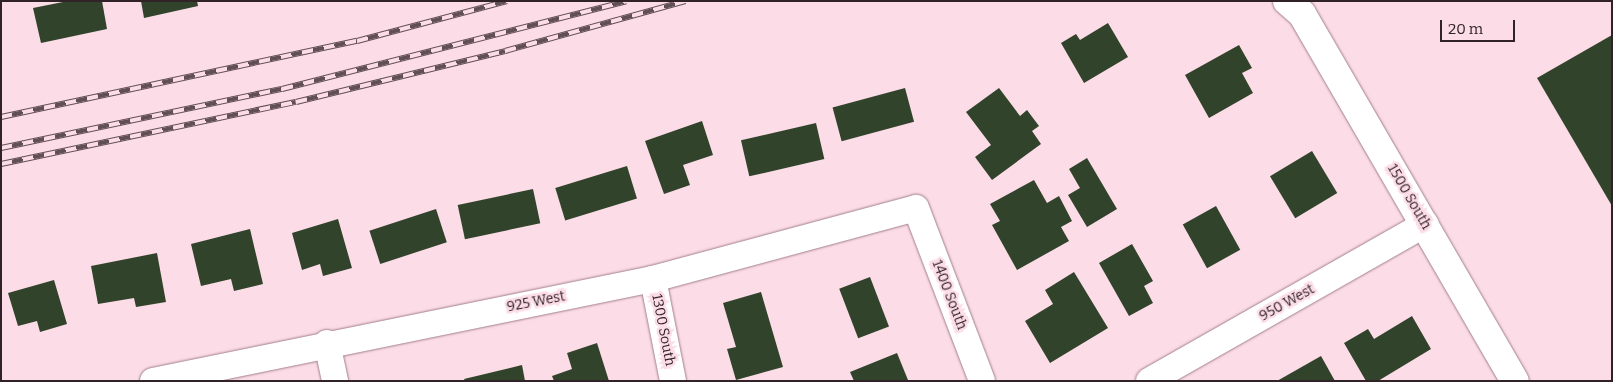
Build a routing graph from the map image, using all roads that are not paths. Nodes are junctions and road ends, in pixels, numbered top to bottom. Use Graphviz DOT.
graph roads {
  1 [pos="1297,6"];
  2 [pos="916,208"];
  3 [pos="1425,224"];
  4 [pos="653,279"];
  5 [pos="327,344"];
  6 [pos="153,381"];
  7 [pos="335,381"];
  8 [pos="673,381"];
  9 [pos="982,381"];
  10 [pos="1149,381"];
  11 [pos="1515,381"];
  1 -- 3 [label="street, 1500 South"];
  2 -- 4 [label="street, 925 West"];
  2 -- 9 [label="street, 1400 South"];
  3 -- 10 [label="street, 950 West"];
  3 -- 11 [label="street, 1500 South"];
  4 -- 5 [label="street, 925 West"];
  4 -- 8 [label="street, 1300 South"];
  5 -- 6 [label="street, 925 West"];
  5 -- 7 [label="street"];
}
